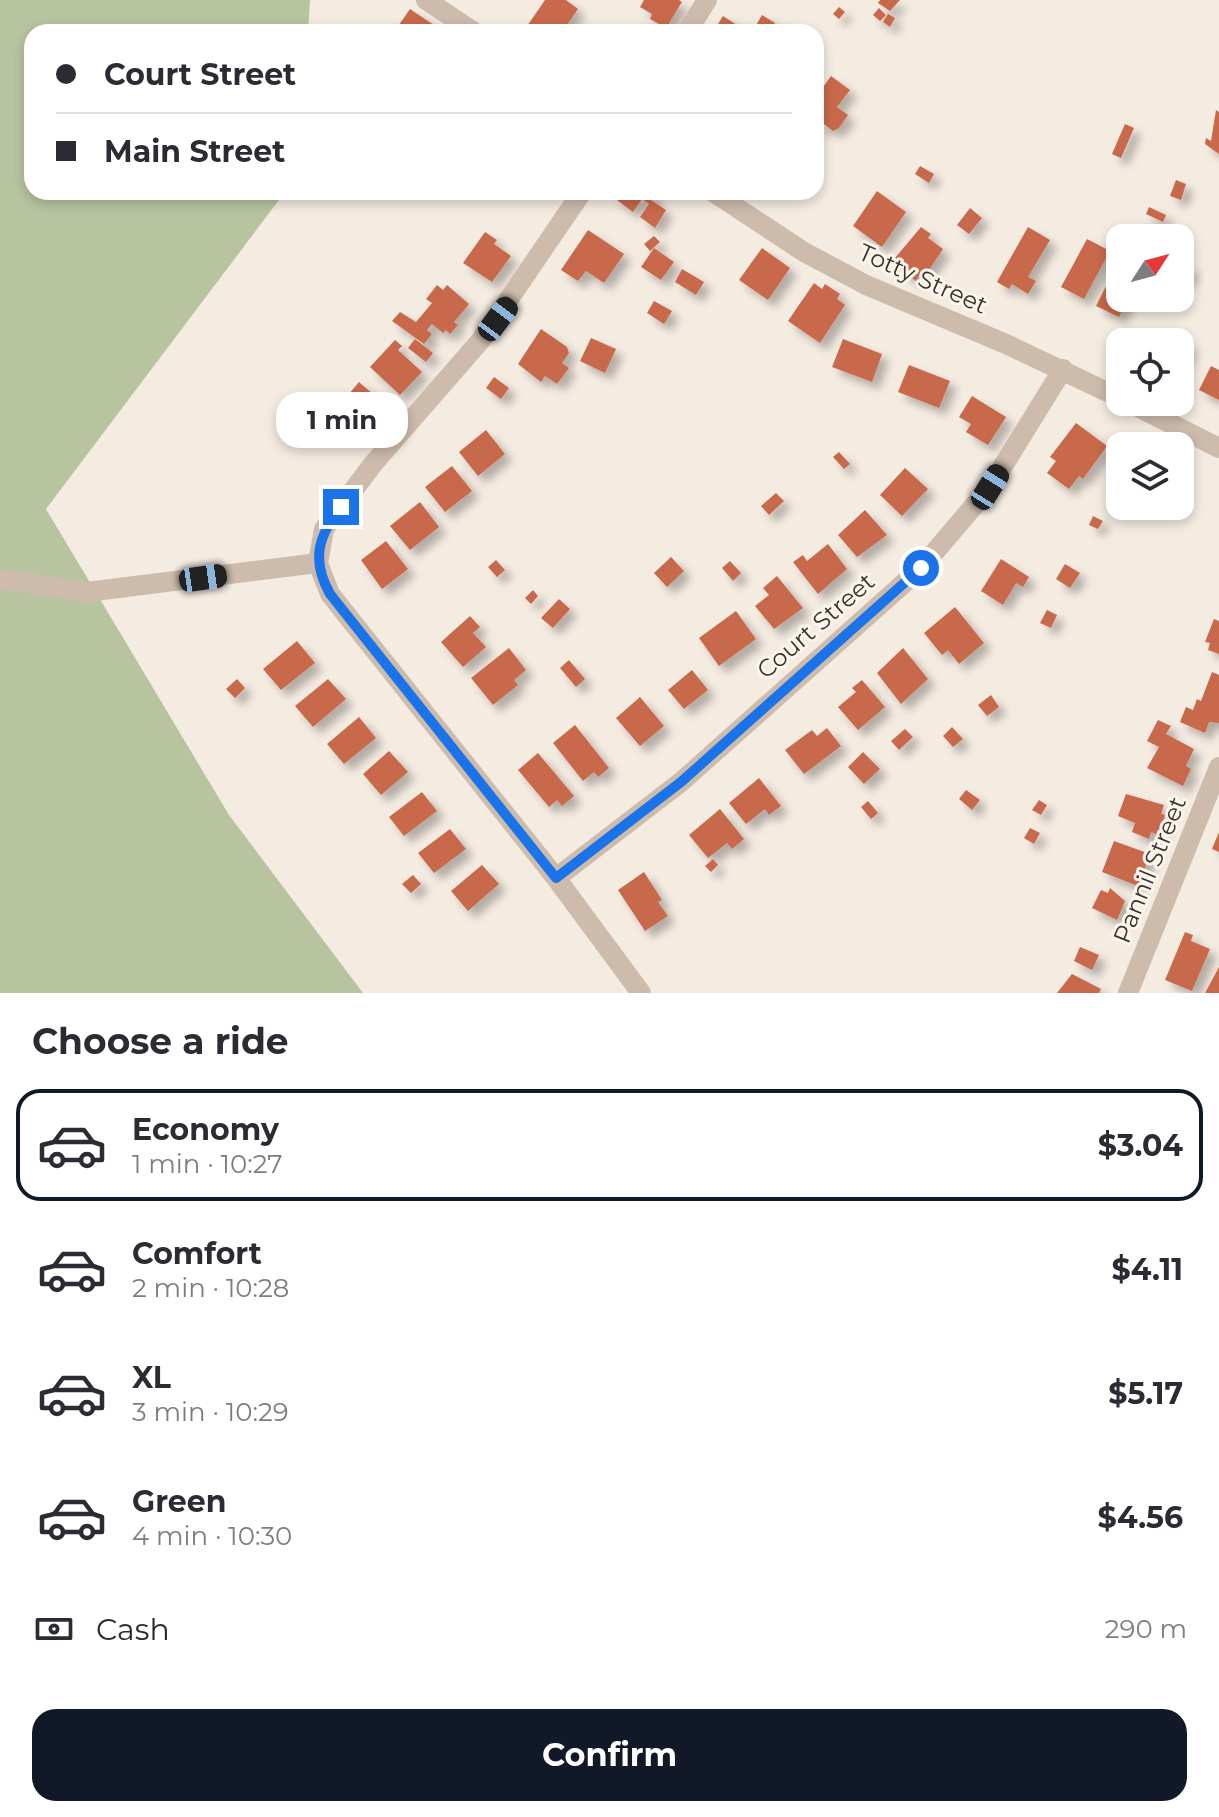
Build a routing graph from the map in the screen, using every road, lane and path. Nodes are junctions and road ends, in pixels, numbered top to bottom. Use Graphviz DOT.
graph roads {
  1 [pos="426,0"];
  2 [pos="707,0"];
  3 [pos="462,24"];
  4 [pos="692,24"];
  5 [pos="577,200"];
  6 [pos="725,200"];
  7 [pos="1063,369"];
  8 [pos="1106,391"];
  9 [pos="1156,416"];
  10 [pos="1219,448"];
  11 [pos="318,563"];
  12 [pos="0,579"];
  13 [pos="1219,767"];
  14 [pos="556,878"];
  15 [pos="641,993"];
  16 [pos="1128,993"];
  1 -- 3 [label="street"];
  2 -- 4 [label="street"];
  5 -- 11 [label="street"];
  6 -- 7 [label="street, Totty Street"];
  7 -- 8 [label="street, Totty Street"];
  7 -- 14 [label="street, Court Street"];
  9 -- 10 [label="street"];
  11 -- 12 [label="street"];
  11 -- 14 [label="street"];
  13 -- 16 [label="street, Pannil Street"];
  14 -- 15 [label="street"];
}
